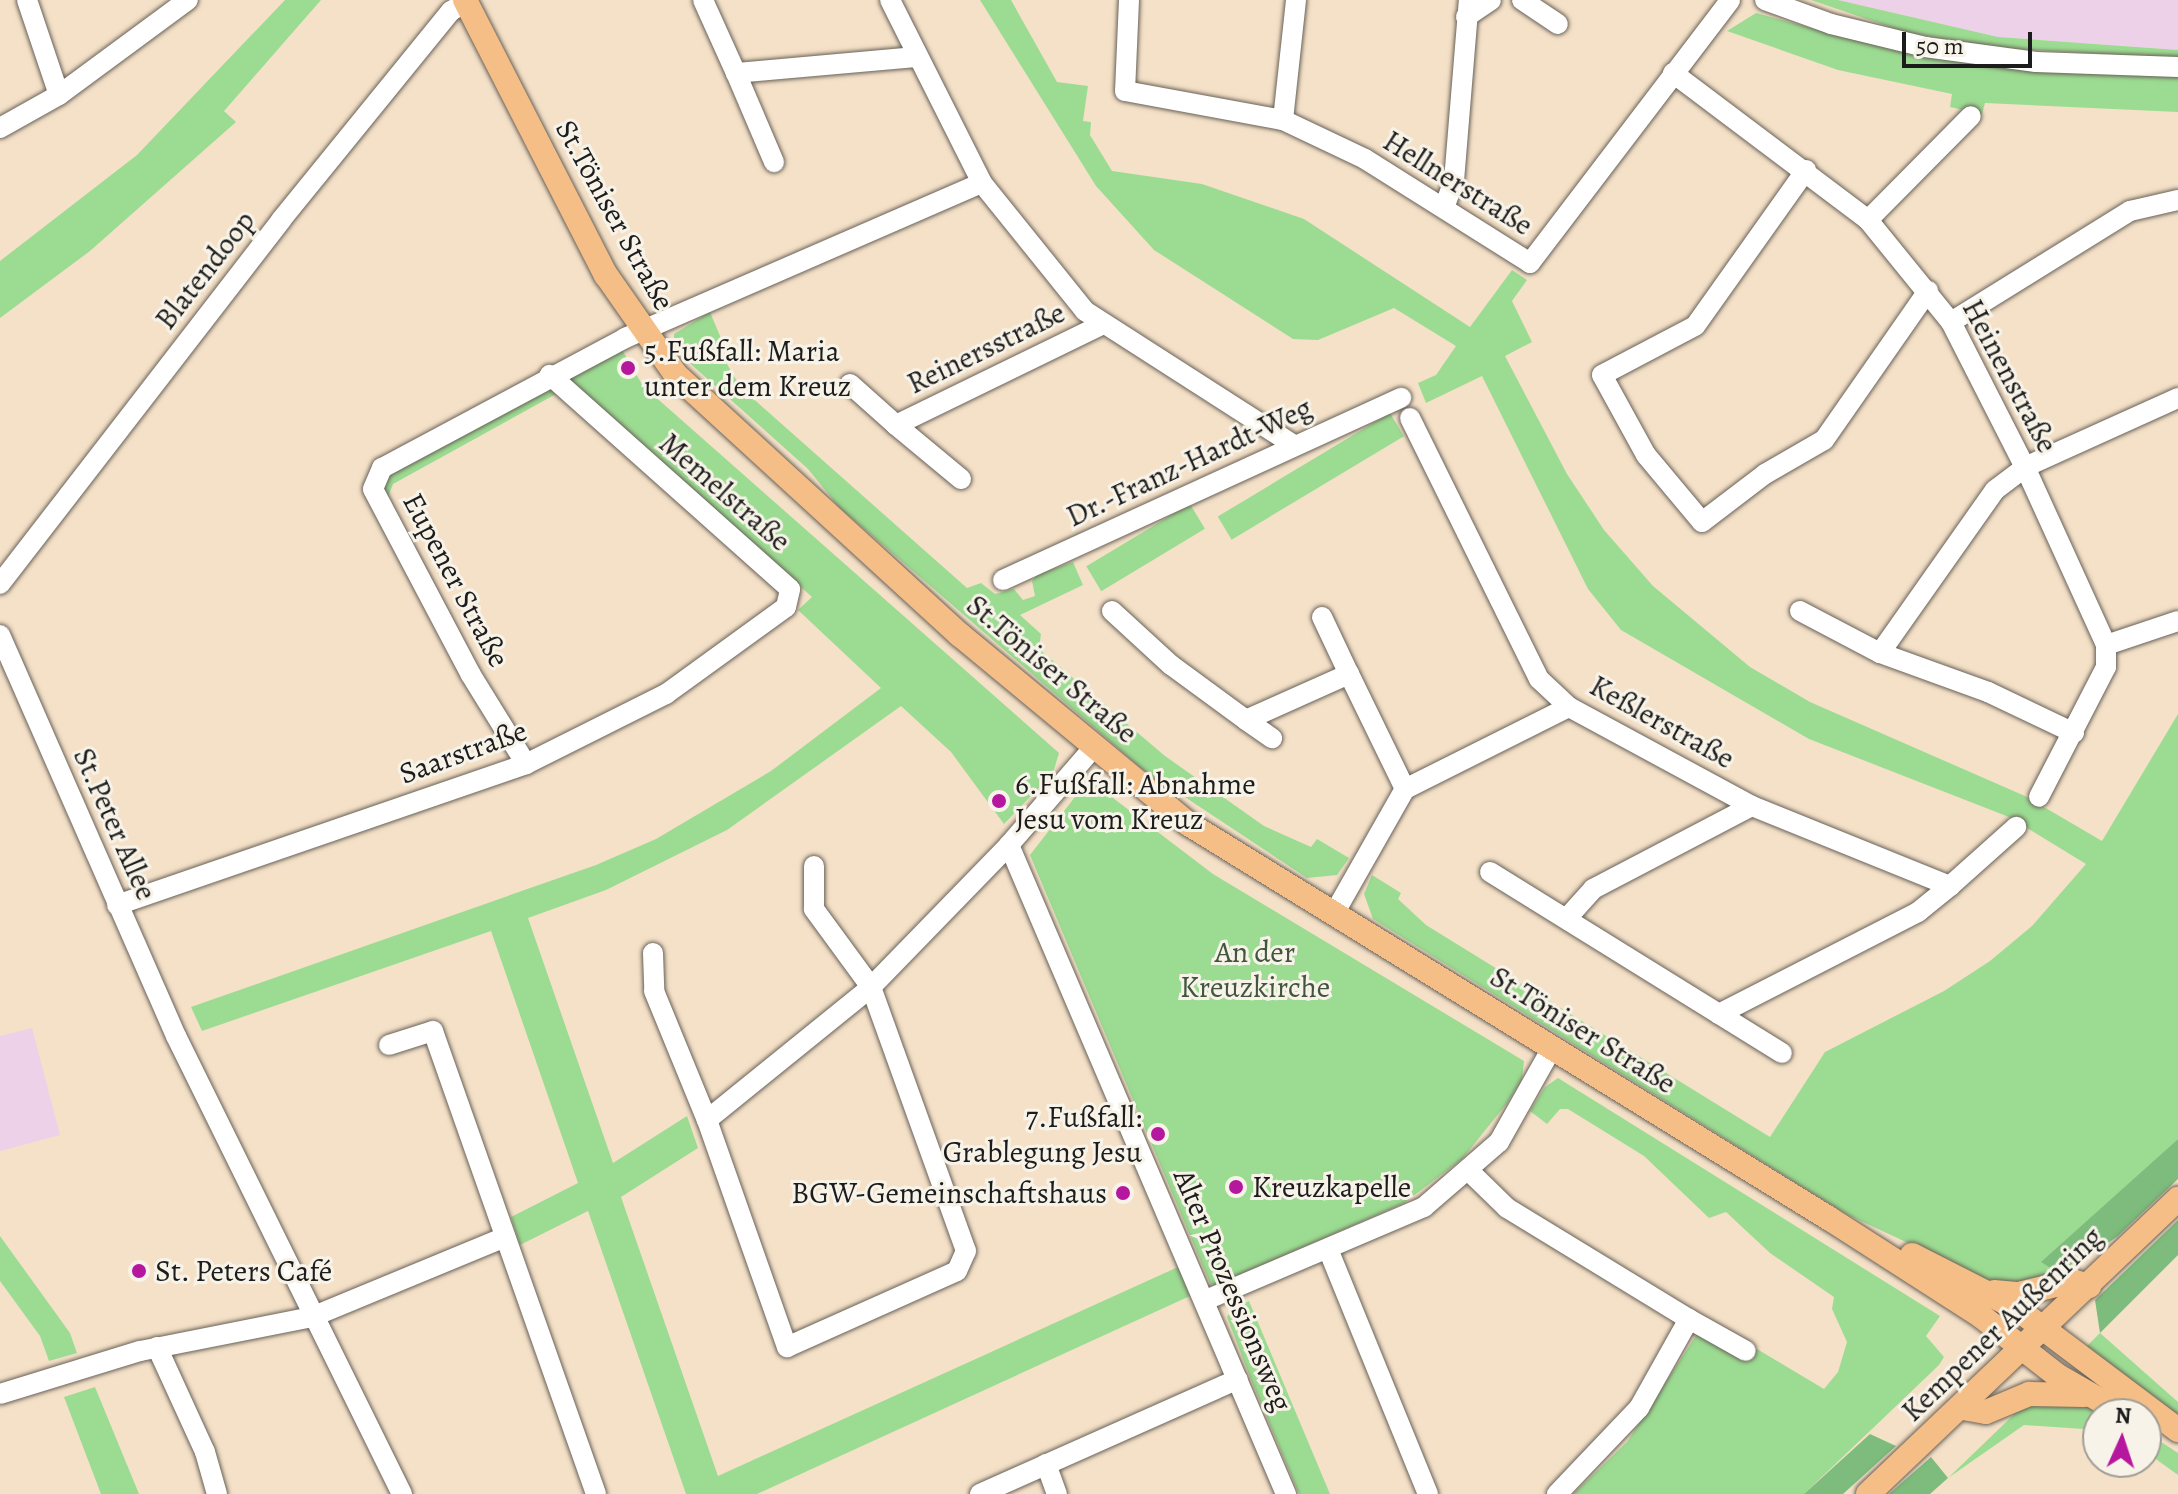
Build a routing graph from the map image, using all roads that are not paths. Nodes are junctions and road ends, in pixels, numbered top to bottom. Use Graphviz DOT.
graph roads {
  1 [pos="27,0"];
  2 [pos="188,0"];
  3 [pos="703,0"];
  4 [pos="890,0"];
  5 [pos="1129,0"];
  6 [pos="1296,0"];
  7 [pos="1491,0"];
  8 [pos="1522,0"];
  9 [pos="1730,0"];
  10 [pos="1765,0"];
  11 [pos="465,1"];
  12 [pos="1467,9"];
  13 [pos="1558,24"];
  14 [pos="917,57"];
  15 [pos="2178,67"];
  16 [pos="736,73"];
  17 [pos="1673,73"];
  18 [pos="59,95"];
  19 [pos="1971,116"];
  20 [pos="1283,120"];
  21 [pos="0,128"];
  22 [pos="774,162"];
  23 [pos="1806,170"];
  24 [pos="982,183"];
  25 [pos="2178,200"];
  26 [pos="1444,208"];
  27 [pos="1868,220"];
  28 [pos="1928,291"];
  29 [pos="1951,322"];
  30 [pos="1103,324"];
  31 [pos="643,332"];
  32 [pos="550,375"];
  33 [pos="850,384"];
  34 [pos="1401,398"];
  35 [pos="2178,398"];
  36 [pos="1410,418"];
  37 [pos="896,425"];
  38 [pos="1294,445"];
  39 [pos="2025,467"];
  40 [pos="961,479"];
  41 [pos="1003,580"];
  42 [pos="0,584"];
  43 [pos="790,589"];
  44 [pos="1112,611"];
  45 [pos="1800,611"];
  46 [pos="1322,617"];
  47 [pos="2178,621"];
  48 [pos="0,635"];
  49 [pos="2106,645"];
  50 [pos="1880,653"];
  51 [pos="5,660"];
  52 [pos="1349,674"];
  53 [pos="1569,707"];
  54 [pos="1246,720"];
  55 [pos="2074,733"];
  56 [pos="1272,738"];
  57 [pos="1093,748"];
  58 [pos="526,764"];
  59 [pos="1405,789"];
  60 [pos="2039,797"];
  61 [pos="1752,806"];
  62 [pos="2016,827"];
  63 [pos="1009,845"];
  64 [pos="814,866"];
  65 [pos="1490,872"];
  66 [pos="1950,886"];
  67 [pos="117,905"];
  68 [pos="1335,912"];
  69 [pos="1568,917"];
  70 [pos="653,953"];
  71 [pos="871,987"];
  72 [pos="1719,1014"];
  73 [pos="389,1045"];
  74 [pos="1552,1048"];
  75 [pos="1782,1053"];
  76 [pos="707,1120"];
  77 [pos="1468,1170"];
  78 [pos="2178,1199"];
  79 [pos="1830,1219"];
  80 [pos="505,1237"];
  81 [pos="1328,1249"];
  82 [pos="2089,1286"];
  83 [pos="1985,1291"];
  84 [pos="1206,1300"];
  85 [pos="312,1317"];
  86 [pos="1689,1319"];
  87 [pos="2044,1328"];
  88 [pos="157,1347"];
  89 [pos="2024,1349"];
  90 [pos="1746,1351"];
  91 [pos="1238,1379"];
  92 [pos="0,1394"];
  93 [pos="2091,1396"];
  94 [pos="2095,1398"];
  95 [pos="1963,1408"];
  96 [pos="2178,1430"];
  97 [pos="1046,1464"];
  98 [pos="217,1494"];
  99 [pos="402,1494"];
  100 [pos="596,1494"];
  101 [pos="980,1494"];
  102 [pos="1057,1494"];
  103 [pos="1286,1494"];
  104 [pos="1428,1494"];
  105 [pos="1557,1494"];
  106 [pos="1868,1494"];
  1 -- 18 [label="street"];
  2 -- 18 [label="street"];
  3 -- 16 [label="street"];
  4 -- 14 [label="street"];
  5 -- 20 [label="street, Hellnerstraße"];
  6 -- 20 [label="street"];
  7 -- 12 [label="street"];
  8 -- 13 [label="street"];
  9 -- 17 [label="street, Hellnerstraße"];
  10 -- 15 [label="street"];
  11 -- 31 [label="main road, St.Töniser Straße"];
  11 -- 42 [label="street, Blatendoop"];
  12 -- 26 [label="street"];
  14 -- 16 [label="street"];
  14 -- 24 [label="street"];
  16 -- 22 [label="street"];
  17 -- 23 [label="street, Heinenstraße"];
  17 -- 26 [label="street, Hellnerstraße"];
  18 -- 21 [label="street"];
  19 -- 27 [label="street"];
  20 -- 26 [label="street, Hellnerstraße"];
  23 -- 27 [label="street, Heinenstraße"];
  23 -- 28 [label="street"];
  24 -- 30 [label="street"];
  24 -- 31 [label="street, Eupener Straße"];
  25 -- 29 [label="street"];
  27 -- 28 [label="street, Heinenstraße"];
  28 -- 29 [label="street, Heinenstraße"];
  29 -- 39 [label="street, Heinenstraße"];
  30 -- 37 [label="street, Reinersstraße"];
  30 -- 38 [label="street"];
  31 -- 32 [label="street, Eupener Straße"];
  31 -- 57 [label="main road, St.Töniser Straße"];
  32 -- 43 [label="street, Memelstraße"];
  32 -- 58 [label="street, Eupener Straße"];
  33 -- 37 [label="street, Reinersstraße"];
  34 -- 38 [label="street, Dr.-Franz-Hardt-Weg"];
  35 -- 39 [label="street"];
  36 -- 53 [label="street, Keßlerstraße"];
  37 -- 40 [label="street, Reinersstraße"];
  38 -- 41 [label="street, Dr.-Franz-Hardt-Weg"];
  39 -- 49 [label="street, Heinenstraße"];
  39 -- 50 [label="street"];
  43 -- 58 [label="street, Saarstraße"];
  44 -- 54 [label="street"];
  45 -- 50 [label="street"];
  46 -- 52 [label="street"];
  47 -- 49 [label="street"];
  48 -- 51 [label="street, St.Peter Allee"];
  49 -- 55 [label="street"];
  50 -- 55 [label="street"];
  51 -- 67 [label="street, St.Peter Allee"];
  52 -- 54 [label="street"];
  52 -- 59 [label="street"];
  53 -- 59 [label="street"];
  53 -- 61 [label="street, Keßlerstraße"];
  54 -- 56 [label="street"];
  55 -- 60 [label="street"];
  57 -- 63 [label="street"];
  57 -- 68 [label="main road, St.Töniser Straße"];
  58 -- 67 [label="street, Saarstraße"];
  59 -- 68 [label="street"];
  61 -- 66 [label="street, Keßlerstraße"];
  61 -- 69 [label="street"];
  62 -- 66 [label="street"];
  63 -- 71 [label="street"];
  63 -- 84 [label="street, Alter Prozessionsweg"];
  64 -- 71 [label="street"];
  65 -- 69 [label="street"];
  66 -- 72 [label="street"];
  67 -- 85 [label="street, St.Peter Allee"];
  68 -- 74 [label="main road, St.Töniser Straße"];
  69 -- 72 [label="street"];
  70 -- 76 [label="street"];
  71 -- 76 [label="street"];
  71 -- 76 [label="street"];
  72 -- 75 [label="street"];
  73 -- 80 [label="street"];
  74 -- 77 [label="street"];
  74 -- 79 [label="main road, St.Töniser Straße"];
  77 -- 81 [label="street"];
  77 -- 86 [label="street"];
  78 -- 82 [label="main road, Kempener Außenring"];
  79 -- 83 [label="main road, St.Töniser Straße"];
  79 -- 89 [label="main road, St.Töniser Straße"];
  80 -- 85 [label="street"];
  80 -- 100 [label="street"];
  81 -- 84 [label="street"];
  81 -- 104 [label="street"];
  82 -- 83 [label="main road"];
  82 -- 87 [label="main road, Kempener Außenring"];
  83 -- 87 [label="main road, St.Töniser Straße"];
  84 -- 91 [label="street, Alter Prozessionsweg"];
  85 -- 88 [label="street"];
  85 -- 99 [label="street, St.Peter Allee"];
  86 -- 90 [label="street"];
  86 -- 105 [label="street"];
  87 -- 89 [label="main road, Kempener Außenring"];
  87 -- 96 [label="main road, St.Töniser Straße"];
  88 -- 92 [label="street"];
  88 -- 98 [label="street"];
  89 -- 93 [label="main road, St.Töniser Straße"];
  89 -- 95 [label="main road, Kempener Außenring"];
  91 -- 97 [label="street"];
  91 -- 103 [label="street, Alter Prozessionsweg"];
  93 -- 94 [label="main road, St.Töniser Straße"];
  93 -- 95 [label="main road"];
  95 -- 106 [label="main road, Kempener Außenring"];
  97 -- 101 [label="street"];
  97 -- 102 [label="street"];
}
